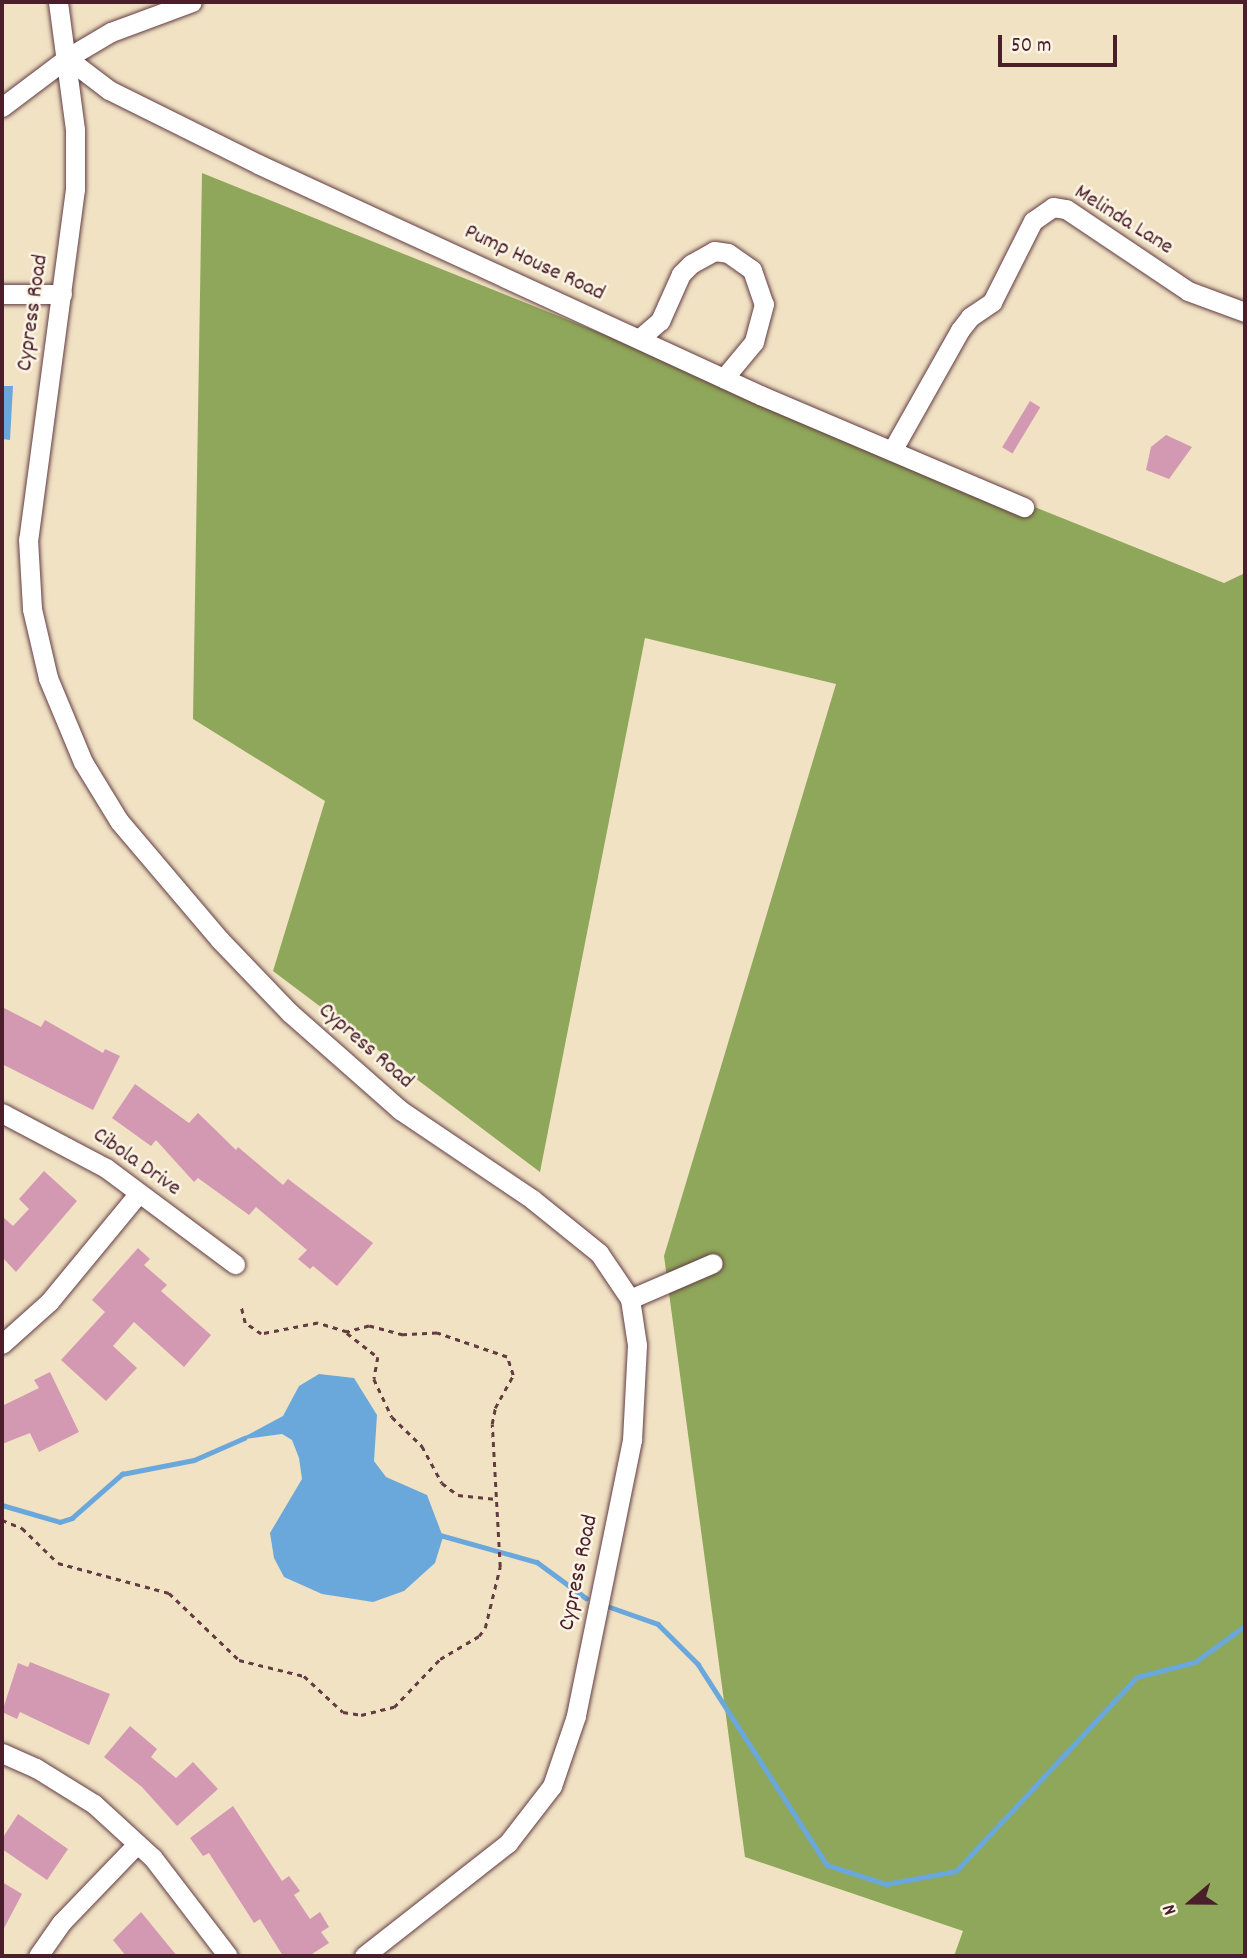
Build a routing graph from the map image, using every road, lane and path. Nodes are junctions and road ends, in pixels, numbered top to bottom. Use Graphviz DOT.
graph roads {
  1 [pos="58,2"];
  2 [pos="192,2"];
  3 [pos="67,58"];
  4 [pos="2,107"];
  5 [pos="2,294"];
  6 [pos="62,294"];
  7 [pos="1245,312"];
  8 [pos="639,339"];
  9 [pos="724,378"];
  10 [pos="893,449"];
  11 [pos="1024,507"];
  12 [pos="2,1113"];
  13 [pos="139,1193"];
  14 [pos="713,1263"];
  15 [pos="235,1264"];
  16 [pos="630,1300"];
  17 [pos="241,1307"];
  18 [pos="346,1332"];
  19 [pos="2,1344"];
  20 [pos="494,1499"];
  21 [pos="2,1520"];
  22 [pos="2,1638"];
  23 [pos="2,1666"];
  24 [pos="2,1753"];
  25 [pos="137,1844"];
  26 [pos="38,1956"];
  27 [pos="228,1956"];
  28 [pos="364,1956"];
  1 -- 3 [label="street, Cypress Road"];
  2 -- 3 [label="street"];
  3 -- 4 [label="street"];
  3 -- 6 [label="street, Cypress Road"];
  3 -- 8 [label="street, Pump House Road"];
  5 -- 6 [label="street"];
  6 -- 16 [label="street, Cypress Road"];
  7 -- 10 [label="street, Melinda Lane"];
  8 -- 9 [label="street, Pump House Road"];
  8 -- 9 [label="street"];
  9 -- 10 [label="street, Pump House Road"];
  10 -- 11 [label="street, Pump House Road"];
  12 -- 13 [label="street, Cibola Drive"];
  13 -- 15 [label="street, Cibola Drive"];
  13 -- 19 [label="street"];
  14 -- 16 [label="street"];
  16 -- 28 [label="street, Cypress Road"];
  17 -- 18 [label="path"];
  18 -- 20 [label="path"];
  18 -- 20 [label="path"];
  20 -- 21 [label="path"];
  22 -- 23 [label="path"];
  24 -- 25 [label="street"];
  25 -- 26 [label="street"];
  25 -- 27 [label="street"];
}
